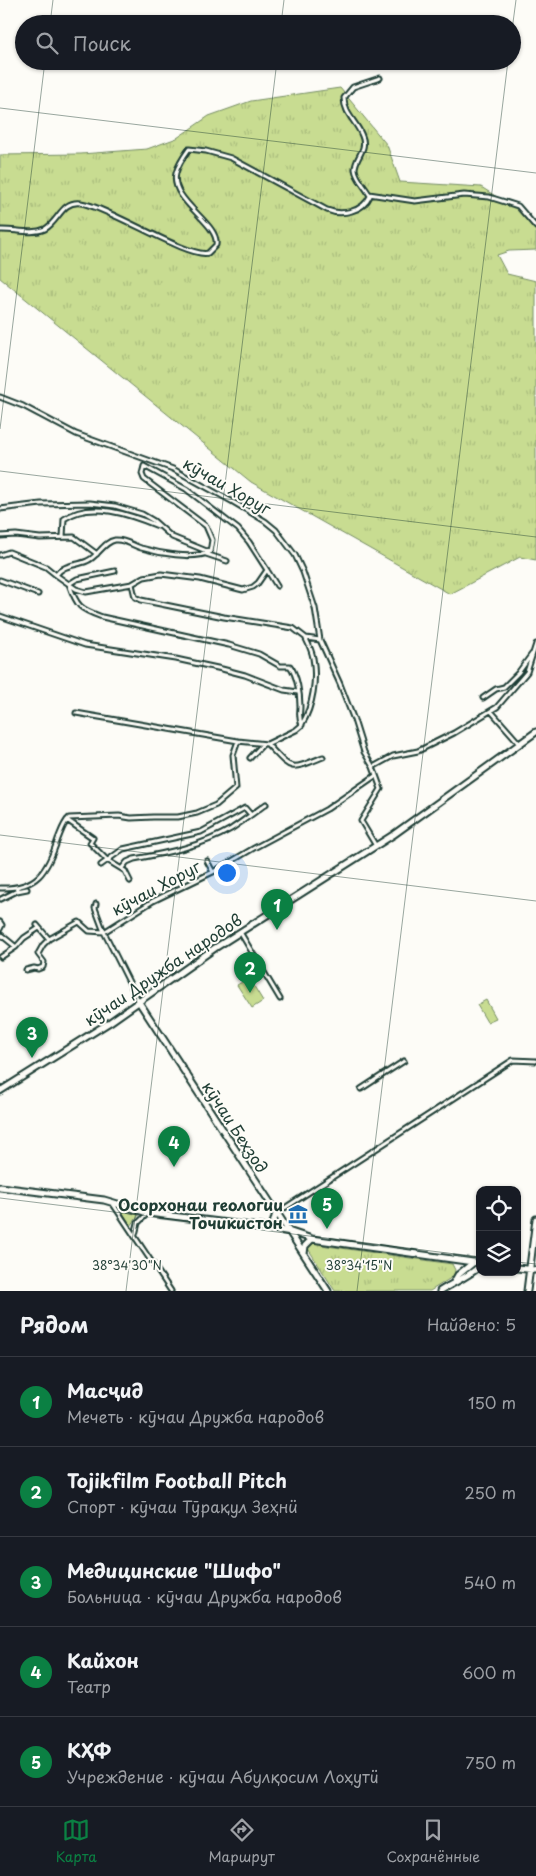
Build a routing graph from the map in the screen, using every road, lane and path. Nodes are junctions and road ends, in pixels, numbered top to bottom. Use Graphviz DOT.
graph roads {
  1 [pos="380,78"];
  2 [pos="369,194"];
  3 [pos="536,227"];
  4 [pos="0,230"];
  5 [pos="0,396"];
  6 [pos="146,459"];
  7 [pos="144,466"];
  8 [pos="0,509"];
  9 [pos="161,527"];
  10 [pos="0,536"];
  11 [pos="63,536"];
  12 [pos="210,552"];
  13 [pos="97,554"];
  14 [pos="205,554"];
  15 [pos="0,555"];
  16 [pos="227,560"];
  17 [pos="267,570"];
  18 [pos="115,571"];
  19 [pos="56,575"];
  20 [pos="0,580"];
  21 [pos="69,584"];
  22 [pos="132,584"];
  23 [pos="277,586"];
  24 [pos="38,594"];
  25 [pos="0,616"];
  26 [pos="306,638"];
  27 [pos="320,640"];
  28 [pos="536,644"];
  29 [pos="533,652"];
  30 [pos="298,692"];
  31 [pos="483,698"];
  32 [pos="491,711"];
  33 [pos="76,713"];
  34 [pos="302,725"];
  35 [pos="536,732"];
  36 [pos="238,741"];
  37 [pos="264,744"];
  38 [pos="520,745"];
  39 [pos="323,757"];
  40 [pos="250,758"];
  41 [pos="373,767"];
  42 [pos="375,776"];
  43 [pos="266,804"];
  44 [pos="250,815"];
  45 [pos="67,820"];
  46 [pos="376,846"];
  47 [pos="108,860"];
  48 [pos="207,861"];
  49 [pos="101,865"];
  50 [pos="122,868"];
  51 [pos="213,872"];
  52 [pos="130,881"];
  53 [pos="0,888"];
  54 [pos="27,889"];
  55 [pos="17,890"];
  56 [pos="1,899"];
  57 [pos="96,904"];
  58 [pos="0,922"];
  59 [pos="0,929"];
  60 [pos="104,932"];
  61 [pos="240,932"];
  62 [pos="0,934"];
  63 [pos="49,939"];
  64 [pos="16,946"];
  65 [pos="2,957"];
  66 [pos="26,970"];
  67 [pos="280,999"];
  68 [pos="139,1002"];
  69 [pos="404,1061"];
  70 [pos="536,1061"];
  71 [pos="361,1089"];
  72 [pos="0,1091"];
  73 [pos="0,1187"];
  74 [pos="113,1204"];
  75 [pos="148,1213"];
  76 [pos="276,1213"];
  77 [pos="536,1219"];
  78 [pos="268,1228"];
  79 [pos="290,1232"];
  80 [pos="134,1235"];
  81 [pos="312,1239"];
  82 [pos="304,1254"];
  83 [pos="452,1259"];
  84 [pos="476,1264"];
  85 [pos="476,1265"];
  86 [pos="476,1266"];
  87 [pos="533,1269"];
  88 [pos="458,1275"];
  89 [pos="454,1282"];
  90 [pos="171,1291"];
  91 [pos="328,1291"];
  92 [pos="440,1291"];
  93 [pos="527,1291"];
  1 -- 2 [label="street"];
  2 -- 3 [label="street"];
  2 -- 4 [label="street"];
  5 -- 6 [label="street, кӯчаи Хоруг"];
  6 -- 7 [label="street"];
  6 -- 27 [label="street, кӯчаи Хоруг"];
  7 -- 12 [label="street"];
  7 -- 17 [label="street"];
  8 -- 9 [label="street"];
  9 -- 11 [label="street"];
  9 -- 12 [label="street"];
  10 -- 11 [label="street"];
  11 -- 13 [label="street"];
  12 -- 14 [label="street"];
  13 -- 14 [label="street"];
  13 -- 19 [label="street"];
  14 -- 16 [label="street"];
  15 -- 19 [label="street"];
  17 -- 22 [label="street"];
  17 -- 23 [label="street"];
  18 -- 21 [label="street"];
  19 -- 21 [label="street"];
  20 -- 24 [label="street"];
  21 -- 22 [label="street"];
  21 -- 30 [label="street"];
  22 -- 26 [label="street"];
  25 -- 30 [label="street"];
  26 -- 27 [label="street"];
  26 -- 34 [label="street"];
  27 -- 41 [label="street, кӯчаи Хоруг"];
  28 -- 29 [label="street"];
  29 -- 31 [label="street"];
  29 -- 32 [label="street"];
  30 -- 34 [label="street"];
  32 -- 38 [label="street"];
  32 -- 41 [label="street"];
  33 -- 36 [label="street"];
  34 -- 37 [label="street"];
  35 -- 38 [label="street, кӯчаи Дружба народов"];
  36 -- 37 [label="street"];
  36 -- 45 [label="street"];
  37 -- 39 [label="street"];
  37 -- 40 [label="street"];
  38 -- 46 [label="street, кӯчаи Дружба народов"];
  41 -- 42 [label="street, кӯчаи Хоруг"];
  42 -- 46 [label="street, кӯчаи Хоруг"];
  42 -- 51 [label="street, кӯчаи Хоруг"];
  43 -- 44 [label="street"];
  44 -- 47 [label="street"];
  44 -- 50 [label="street"];
  45 -- 47 [label="street"];
  45 -- 55 [label="street"];
  46 -- 61 [label="street, кӯчаи Дружба народов"];
  47 -- 49 [label="street"];
  47 -- 50 [label="street"];
  48 -- 51 [label="street"];
  50 -- 52 [label="street"];
  51 -- 60 [label="street, кӯчаи Хоруг"];
  53 -- 55 [label="street"];
  54 -- 55 [label="street"];
  55 -- 56 [label="street"];
  57 -- 60 [label="street"];
  58 -- 59 [label="street"];
  60 -- 63 [label="street"];
  60 -- 68 [label="street"];
  61 -- 67 [label="street"];
  61 -- 68 [label="street, кӯчаи Дружба народов"];
  62 -- 64 [label="street"];
  63 -- 64 [label="street"];
  63 -- 66 [label="street"];
  64 -- 65 [label="street"];
  68 -- 72 [label="street, кӯчаи Дружба народов"];
  68 -- 76 [label="street, кӯчаи Беҳзод"];
  69 -- 71 [label="street"];
  70 -- 76 [label="street"];
  73 -- 74 [label="street"];
  74 -- 75 [label="street"];
  74 -- 80 [label="street"];
  75 -- 78 [label="street"];
  75 -- 80 [label="street"];
  76 -- 78 [label="street"];
  76 -- 79 [label="street, кӯчаи Беҳзод"];
  77 -- 87 [label="street"];
  78 -- 79 [label="street"];
  79 -- 81 [label="street"];
  79 -- 82 [label="street, кӯчаи Беҳзод"];
  80 -- 90 [label="street"];
  81 -- 82 [label="street"];
  81 -- 83 [label="street"];
  82 -- 91 [label="street, кӯчаи Беҳзод"];
  83 -- 84 [label="street"];
  83 -- 88 [label="street"];
  85 -- 88 [label="street"];
  86 -- 89 [label="street"];
  87 -- 93 [label="street"];
  88 -- 89 [label="street"];
  89 -- 92 [label="street"];
}
